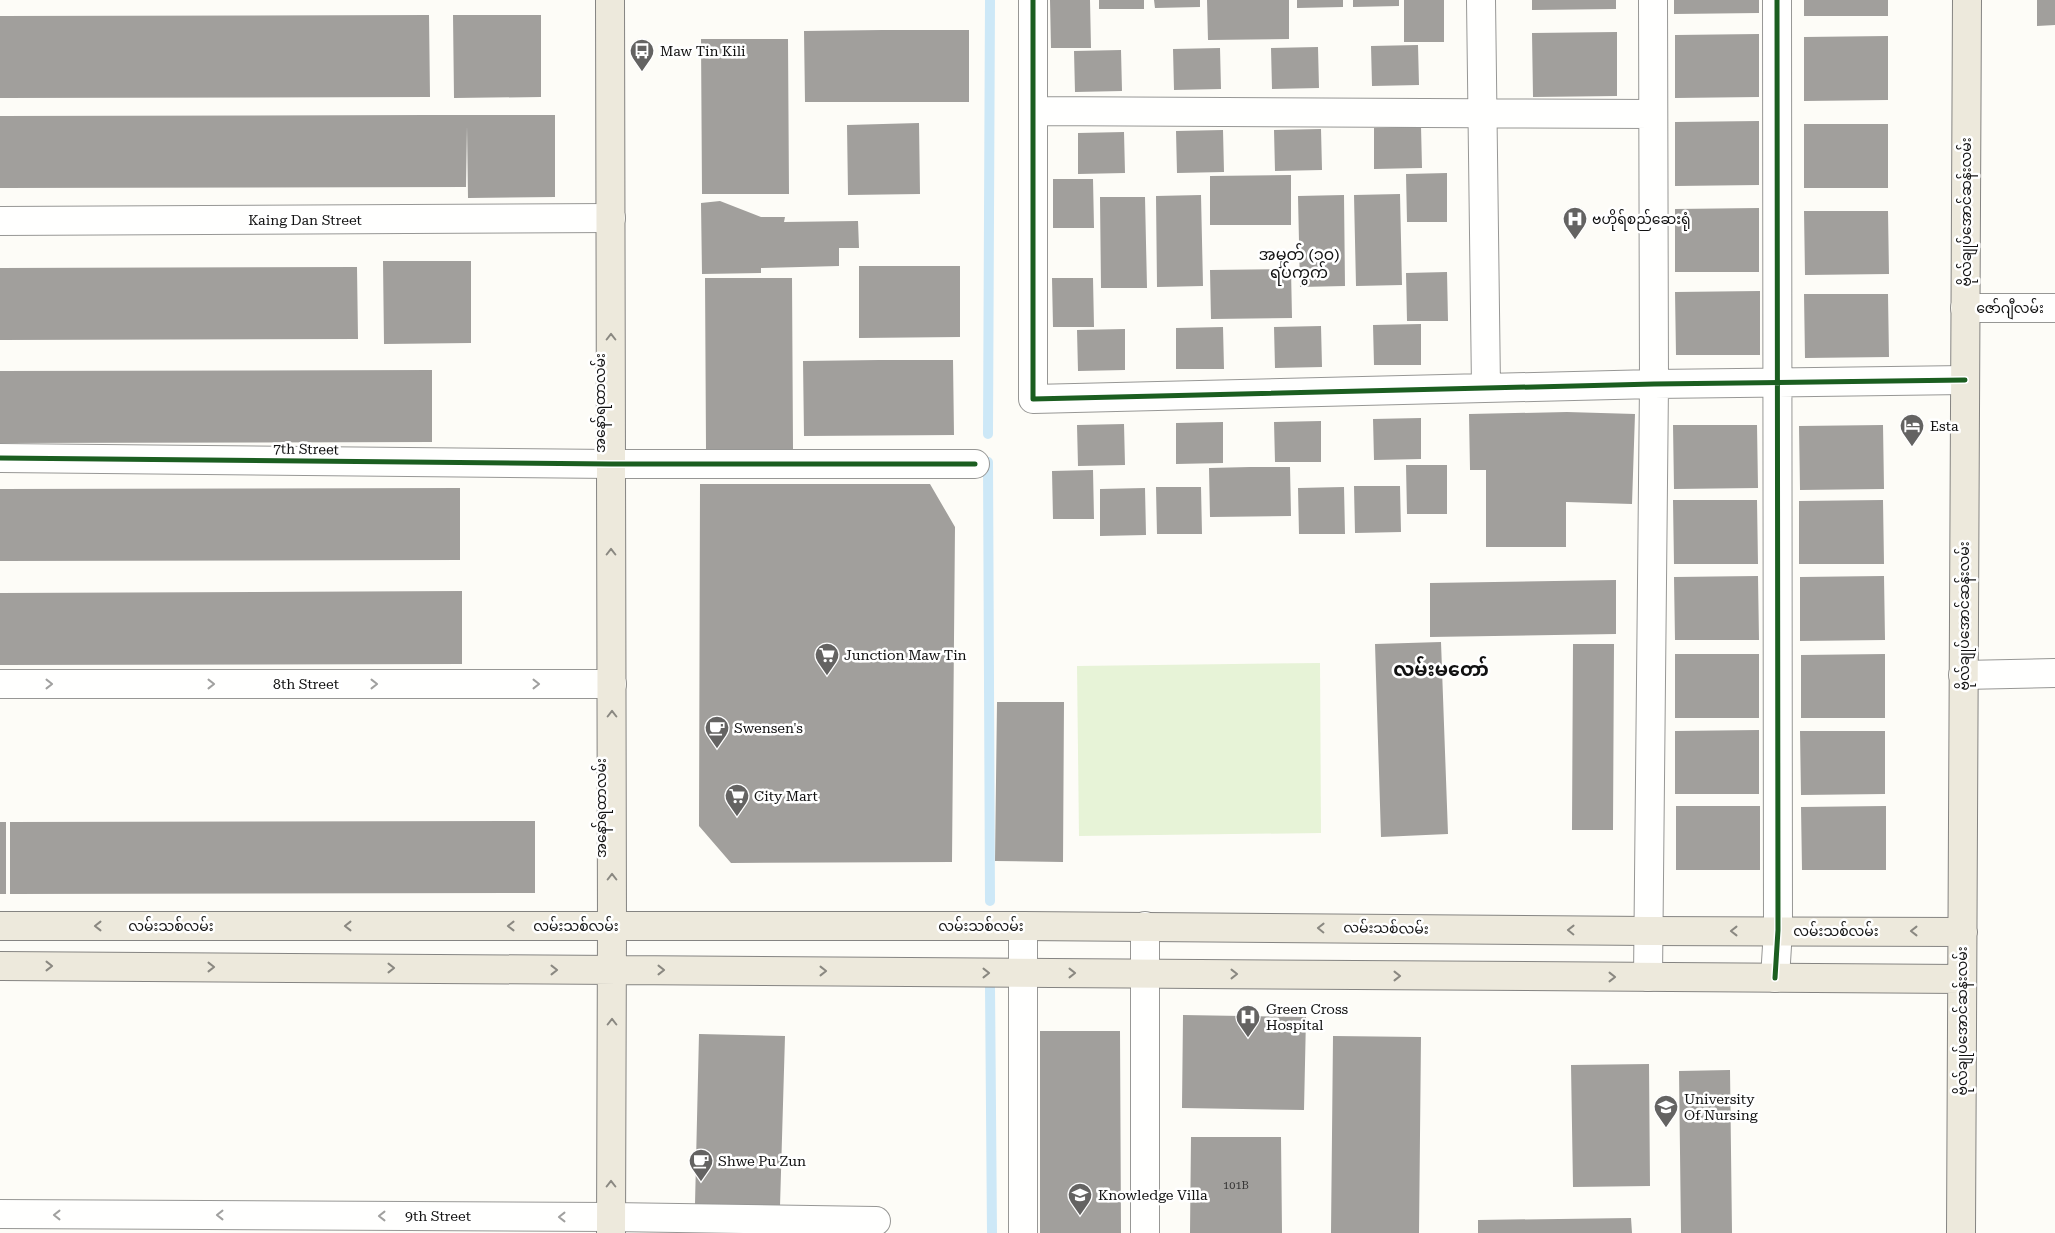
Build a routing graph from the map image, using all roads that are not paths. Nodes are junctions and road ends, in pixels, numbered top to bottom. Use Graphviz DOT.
graph roads {
  1 [pos="610,0"];
  2 [pos="1033,0"];
  3 [pos="1481,0"];
  4 [pos="1652,0"];
  5 [pos="1777,0"];
  6 [pos="1967,0"];
  7 [pos="1033,111"];
  8 [pos="1482,113"];
  9 [pos="1653,114"];
  10 [pos="611,218"];
  11 [pos="0,221"];
  12 [pos="1965,308"];
  13 [pos="2055,308"];
  14 [pos="1965,380"];
  15 [pos="1777,383"];
  16 [pos="1654,384"];
  17 [pos="1486,388"];
  18 [pos="0,458"];
  19 [pos="611,464"];
  20 [pos="975,464"];
  21 [pos="2055,673"];
  22 [pos="1963,675"];
  23 [pos="0,684"];
  24 [pos="612,684"];
  25 [pos="0,926"];
  26 [pos="312,926"];
  27 [pos="612,926"];
  28 [pos="1023,926"];
  29 [pos="1145,926"];
  30 [pos="1778,930"];
  31 [pos="1648,931"];
  32 [pos="1962,932"];
  33 [pos="0,966"];
  34 [pos="311,968"];
  35 [pos="612,970"];
  36 [pos="1023,973"];
  37 [pos="1144,974"];
  38 [pos="1648,977"];
  39 [pos="1775,978"];
  40 [pos="1962,979"];
  41 [pos="0,1214"];
  42 [pos="876,1221"];
  43 [pos="611,1225"];
  44 [pos="1023,1233"];
  45 [pos="1145,1233"];
  46 [pos="1961,1233"];
  1 -- 10 [label="main road, အနော်ရထာလမ်း"];
  2 -- 7 [label="street"];
  3 -- 8 [label="street"];
  4 -- 9 [label="street"];
  5 -- 15 [label="street"];
  6 -- 12 [label="main road, ဗိုလ်ချုပ်အောင်ဆန်းလမ်း"];
  7 -- 8 [label="street"];
  7 -- 17 [label="street"];
  8 -- 9 [label="street"];
  8 -- 17 [label="street"];
  9 -- 16 [label="street"];
  10 -- 11 [label="street, Kaing Dan Street"];
  19 -- 10 [label="main road, အနော်ရထာလမ်း, one-way"];
  12 -- 13 [label="street, ဇော်ဂျီလမ်း"];
  12 -- 14 [label="main road, ဗိုလ်ချုပ်အောင်ဆန်းလမ်း"];
  14 -- 15 [label="street"];
  14 -- 22 [label="main road, ဗိုလ်ချုပ်အောင်ဆန်းလမ်း"];
  15 -- 16 [label="street"];
  15 -- 30 [label="street"];
  16 -- 17 [label="street"];
  16 -- 31 [label="street"];
  18 -- 19 [label="street, 7th Street"];
  19 -- 20 [label="street, 7th Street"];
  24 -- 19 [label="main road, အနော်ရထာလမ်း, one-way"];
  21 -- 22 [label="street"];
  22 -- 32 [label="main road, ဗိုလ်ချုပ်အောင်ဆန်းလမ်း"];
  23 -- 24 [label="street, 8th Street, one-way"];
  27 -- 24 [label="main road, အနော်ရထာလမ်း, one-way"];
  26 -- 25 [label="main road, လမ်းသစ်လမ်း, one-way"];
  27 -- 26 [label="main road, လမ်းသစ်လမ်း, one-way"];
  26 -- 34 [label="main road"];
  27 -- 28 [label="main road, လမ်းသစ်လမ်း"];
  27 -- 35 [label="main road, အနော်ရထာလမ်း"];
  28 -- 29 [label="main road, လမ်းသစ်လမ်း"];
  28 -- 36 [label="street"];
  31 -- 29 [label="main road, လမ်းသစ်လမ်း, one-way"];
  29 -- 37 [label="street"];
  30 -- 31 [label="main road, လမ်းသစ်လမ်း, one-way"];
  32 -- 30 [label="main road, လမ်းသစ်လမ်း, one-way"];
  30 -- 39 [label="street"];
  31 -- 38 [label="street"];
  32 -- 40 [label="main road, ဗိုလ်ချုပ်အောင်ဆန်းလမ်း"];
  33 -- 34 [label="main road, one-way"];
  34 -- 35 [label="main road, one-way"];
  35 -- 36 [label="main road, one-way"];
  43 -- 35 [label="main road, အနော်ရထာလမ်း, one-way"];
  36 -- 37 [label="main road, one-way"];
  36 -- 44 [label="street"];
  37 -- 38 [label="main road, one-way"];
  37 -- 45 [label="street"];
  38 -- 39 [label="main road"];
  39 -- 40 [label="main road"];
  40 -- 46 [label="main road, ဗိုလ်ချုပ်အောင်ဆန်းလမ်း"];
  43 -- 41 [label="street, 9th Street, one-way"];
  42 -- 43 [label="street, 9th Street"];
}
